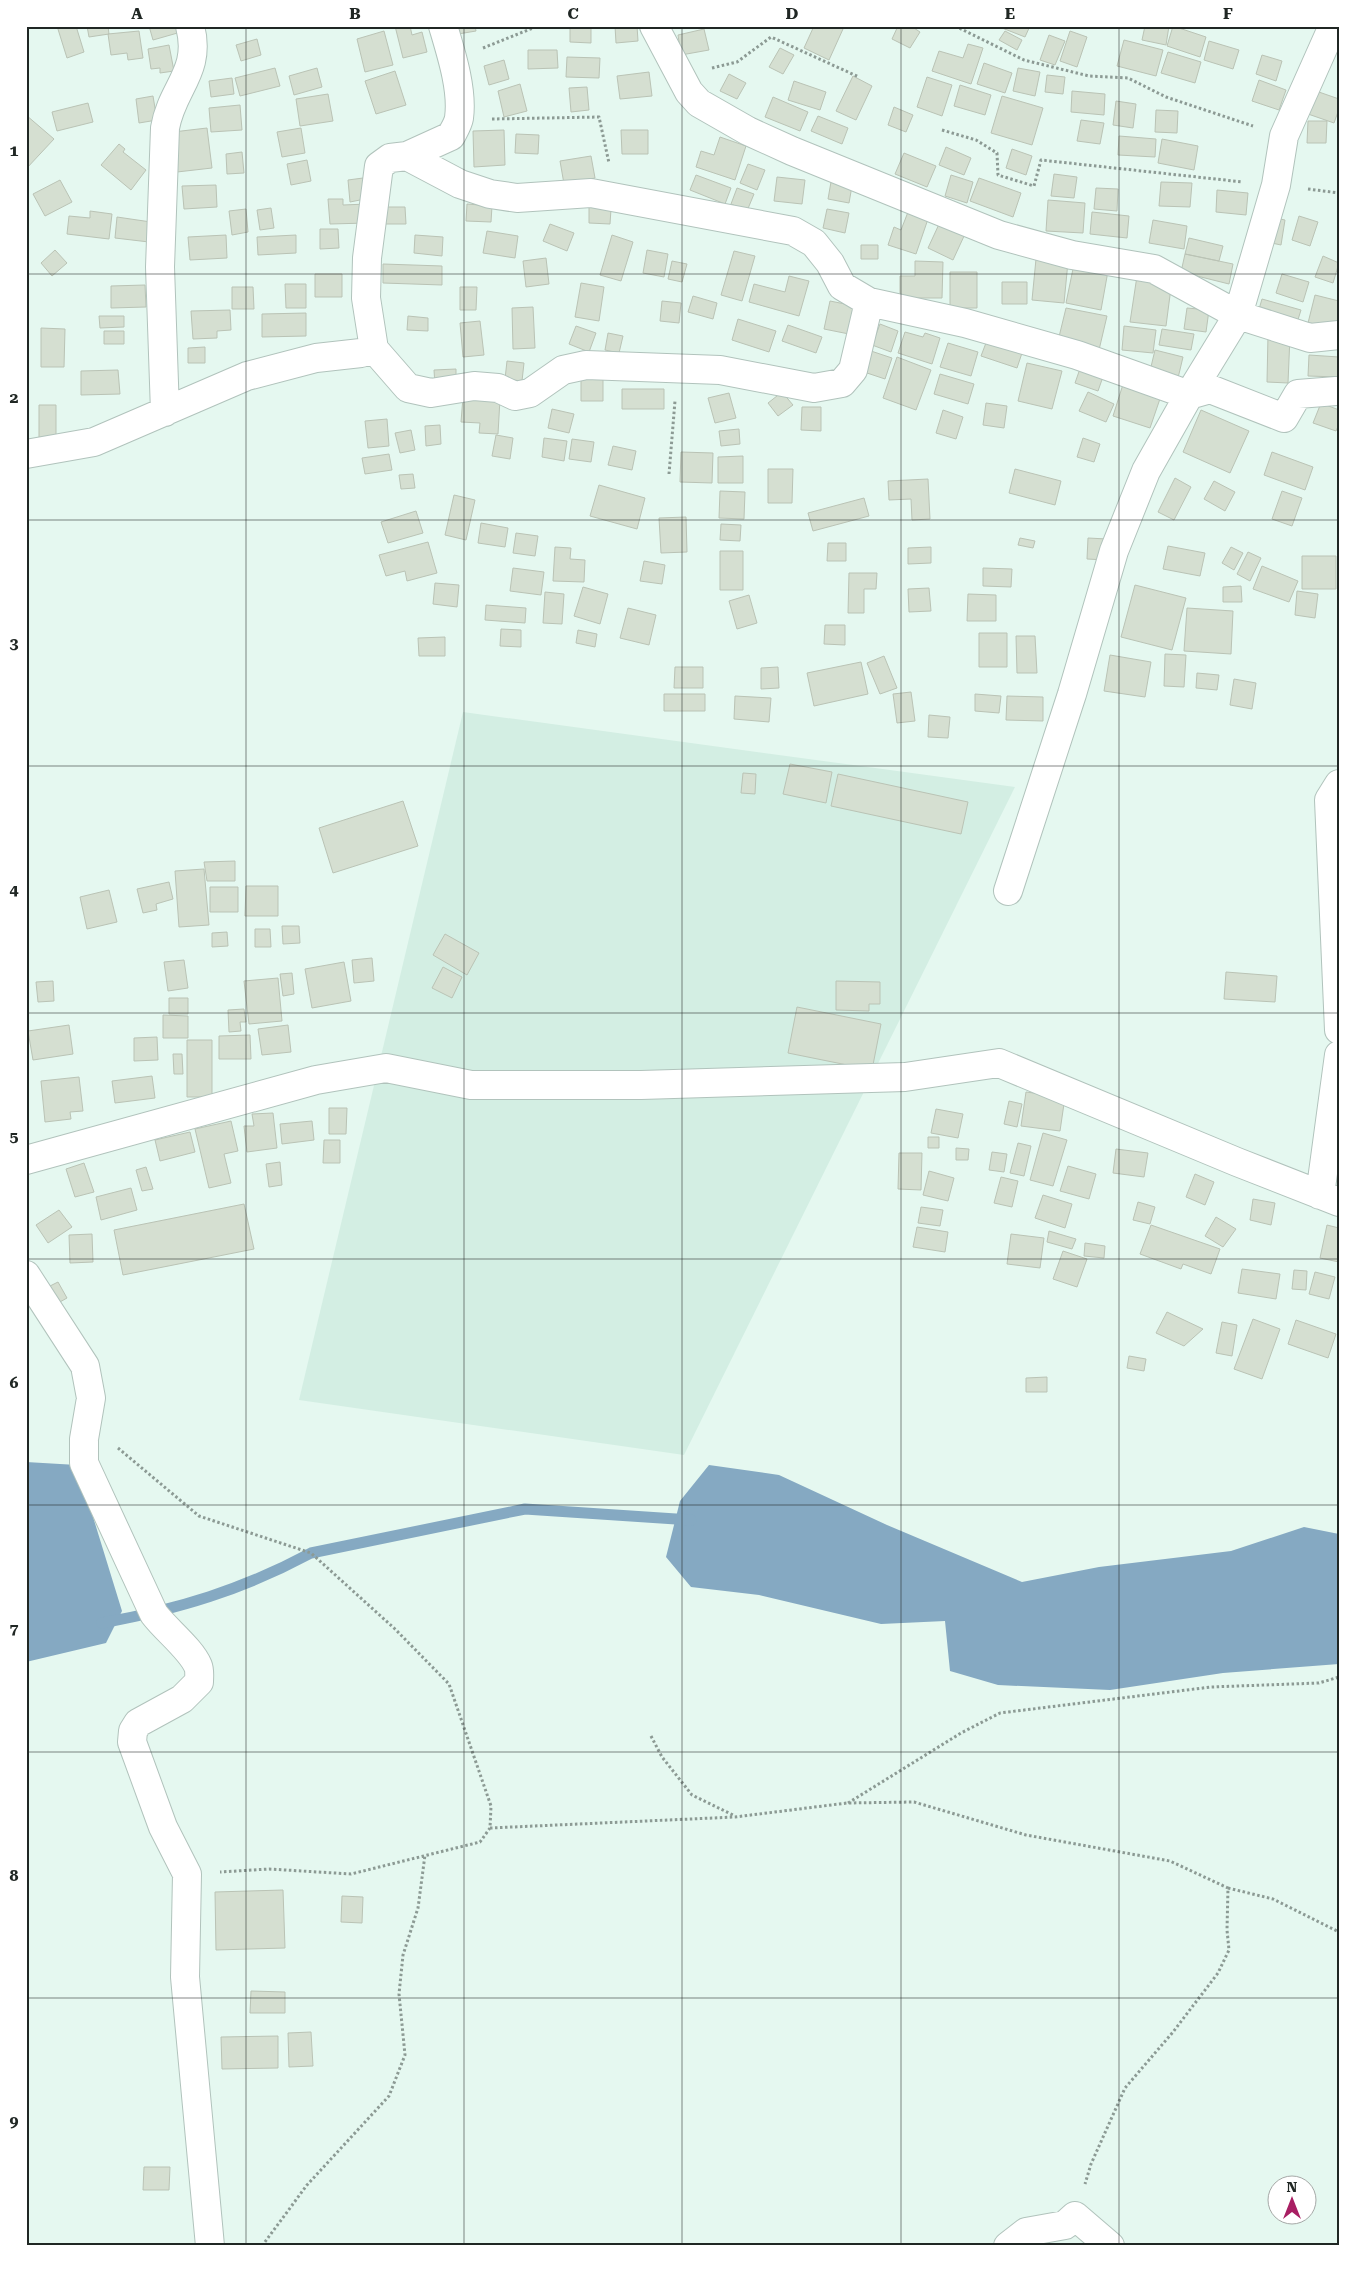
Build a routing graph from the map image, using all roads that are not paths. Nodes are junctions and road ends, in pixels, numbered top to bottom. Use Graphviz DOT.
graph roads {
  1 [pos="190,26"];
  2 [pos="443,26"];
  3 [pos="654,26"];
  4 [pos="1333,26"];
  5 [pos="408,156"];
  6 [pos="869,302"];
  7 [pos="1238,315"];
  8 [pos="1339,335"];
  9 [pos="374,348"];
  10 [pos="1336,391"];
  11 [pos="1189,395"];
  12 [pos="165,412"];
  13 [pos="26,454"];
  14 [pos="1339,784"];
  15 [pos="1008,890"];
  16 [pos="1339,1030"];
  17 [pos="1339,1055"];
  18 [pos="26,1160"];
  19 [pos="1329,1198"];
  20 [pos="26,1275"];
  21 [pos="210,2246"];
  22 [pos="1008,2246"];
  23 [pos="1110,2246"];
  1 -- 12 [label="street"];
  2 -- 5 [label="street"];
  3 -- 7 [label="street"];
  4 -- 7 [label="street"];
  5 -- 6 [label="street"];
  5 -- 9 [label="street"];
  6 -- 9 [label="street"];
  6 -- 11 [label="street"];
  7 -- 8 [label="street"];
  7 -- 11 [label="street"];
  9 -- 12 [label="street"];
  10 -- 11 [label="street"];
  11 -- 15 [label="street"];
  12 -- 13 [label="street"];
  14 -- 16 [label="street"];
  17 -- 19 [label="street"];
  18 -- 19 [label="street"];
  20 -- 21 [label="street"];
  22 -- 23 [label="street"];
}
